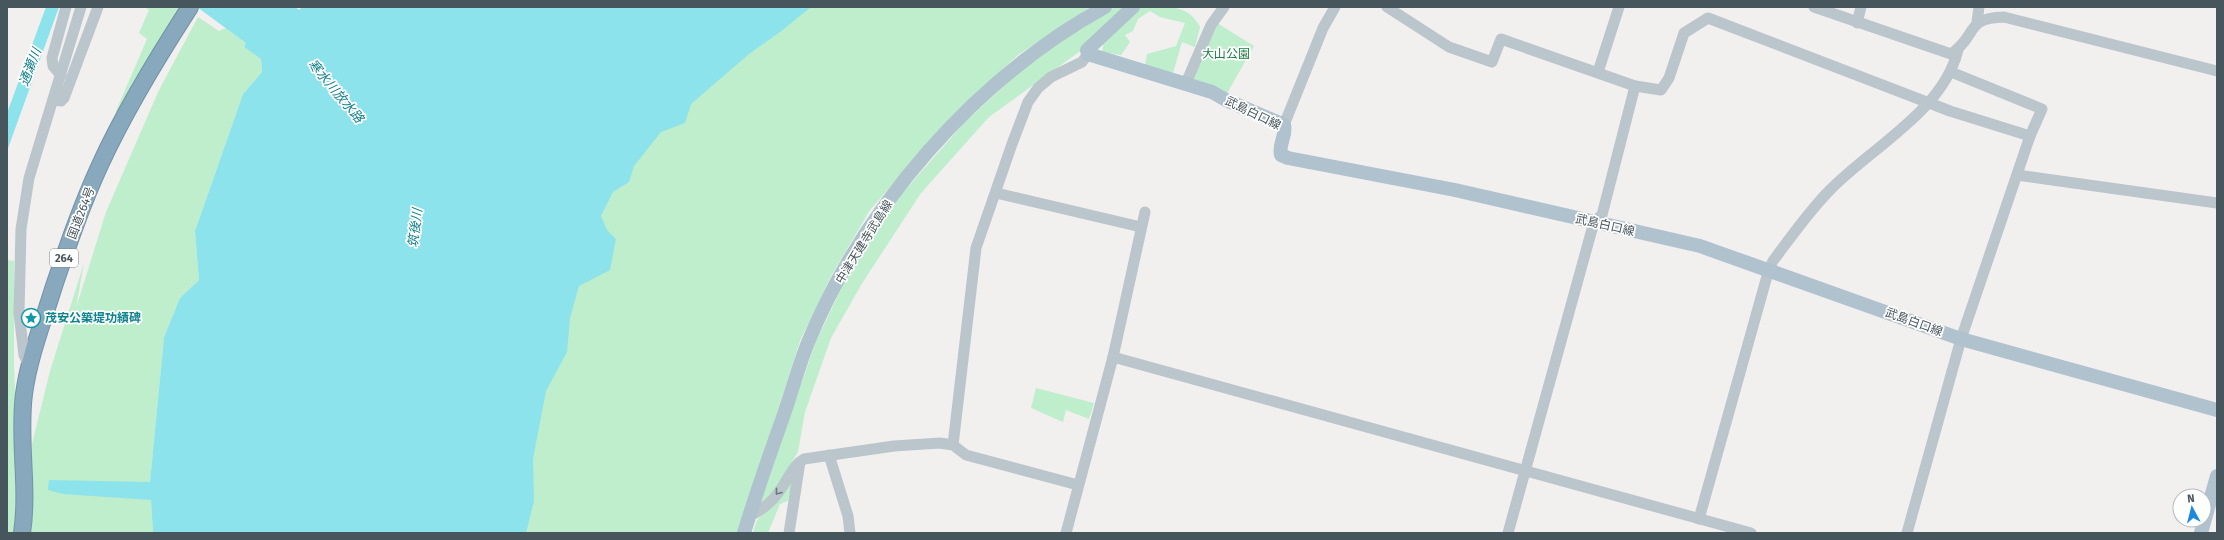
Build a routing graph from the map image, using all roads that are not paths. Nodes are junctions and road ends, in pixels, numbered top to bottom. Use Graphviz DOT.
graph roads {
  1 [pos="66,7"];
  2 [pos="81,7"];
  3 [pos="98,7"];
  4 [pos="190,7"];
  5 [pos="1105,7"];
  6 [pos="1133,7"];
  7 [pos="1224,7"];
  8 [pos="1335,7"];
  9 [pos="1387,7"];
  10 [pos="1619,7"];
  11 [pos="1814,7"];
  12 [pos="1861,7"];
  13 [pos="1979,7"];
  14 [pos="1977,22"];
  15 [pos="1857,23"];
  16 [pos="1958,50"];
  17 [pos="1088,54"];
  18 [pos="2217,71"];
  19 [pos="1598,72"];
  20 [pos="1950,72"];
  21 [pos="61,75"];
  22 [pos="1186,83"];
  23 [pos="1636,86"];
  24 [pos="53,100"];
  25 [pos="1928,102"];
  26 [pos="1284,125"];
  27 [pos="2030,136"];
  28 [pos="2017,175"];
  29 [pos="996,193"];
  30 [pos="2217,204"];
  31 [pos="1145,212"];
  32 [pos="1594,222"];
  33 [pos="1141,227"];
  34 [pos="1769,269"];
  35 [pos="1961,339"];
  36 [pos="1113,358"];
  37 [pos="29,366"];
  38 [pos="2217,410"];
  39 [pos="953,445"];
  40 [pos="829,455"];
  41 [pos="800,461"];
  42 [pos="1525,470"];
  43 [pos="2217,476"];
  44 [pos="1078,485"];
  45 [pos="749,516"];
  46 [pos="1699,518"];
  47 [pos="22,533"];
  48 [pos="744,533"];
  49 [pos="789,533"];
  50 [pos="850,533"];
  51 [pos="1066,533"];
  52 [pos="1508,533"];
  53 [pos="1751,533"];
  54 [pos="1907,533"];
  55 [pos="2202,533"];
  1 -- 21 [label="street"];
  2 -- 21 [label="street"];
  3 -- 24 [label="street"];
  4 -- 37 [label="highway, 国道264号 / 264"];
  5 -- 45 [label="main road, 中津天建寺武島線"];
  6 -- 17 [label="main road"];
  7 -- 22 [label="street"];
  8 -- 26 [label="street"];
  9 -- 19 [label="street"];
  10 -- 19 [label="street"];
  11 -- 15 [label="street"];
  12 -- 15 [label="street"];
  13 -- 14 [label="street"];
  14 -- 16 [label="street"];
  14 -- 18 [label="street"];
  15 -- 16 [label="street"];
  16 -- 20 [label="street"];
  17 -- 22 [label="main road, 武島白口線"];
  17 -- 29 [label="street"];
  19 -- 23 [label="street"];
  20 -- 25 [label="street"];
  20 -- 27 [label="street"];
  21 -- 24 [label="street"];
  22 -- 26 [label="main road, 武島白口線"];
  23 -- 25 [label="street"];
  23 -- 32 [label="street"];
  24 -- 37 [label="street"];
  25 -- 27 [label="street"];
  25 -- 34 [label="street"];
  26 -- 32 [label="main road, 武島白口線"];
  27 -- 28 [label="street"];
  28 -- 30 [label="street"];
  28 -- 35 [label="street"];
  29 -- 33 [label="street"];
  29 -- 39 [label="street"];
  31 -- 33 [label="street"];
  32 -- 34 [label="main road, 武島白口線"];
  32 -- 42 [label="street"];
  33 -- 36 [label="street"];
  34 -- 35 [label="main road, 武島白口線"];
  34 -- 46 [label="street"];
  35 -- 38 [label="main road, 武島白口線"];
  35 -- 54 [label="street"];
  36 -- 42 [label="street"];
  36 -- 44 [label="street"];
  37 -- 47 [label="highway, 国道264号 / 264"];
  39 -- 40 [label="street"];
  39 -- 44 [label="street"];
  40 -- 41 [label="street"];
  40 -- 50 [label="street"];
  41 -- 45 [label="street, one-way"];
  41 -- 49 [label="street"];
  42 -- 46 [label="street"];
  42 -- 52 [label="street"];
  43 -- 55 [label="main road"];
  44 -- 51 [label="street"];
  45 -- 48 [label="main road, 中津天建寺武島線"];
  46 -- 53 [label="street"];
}
